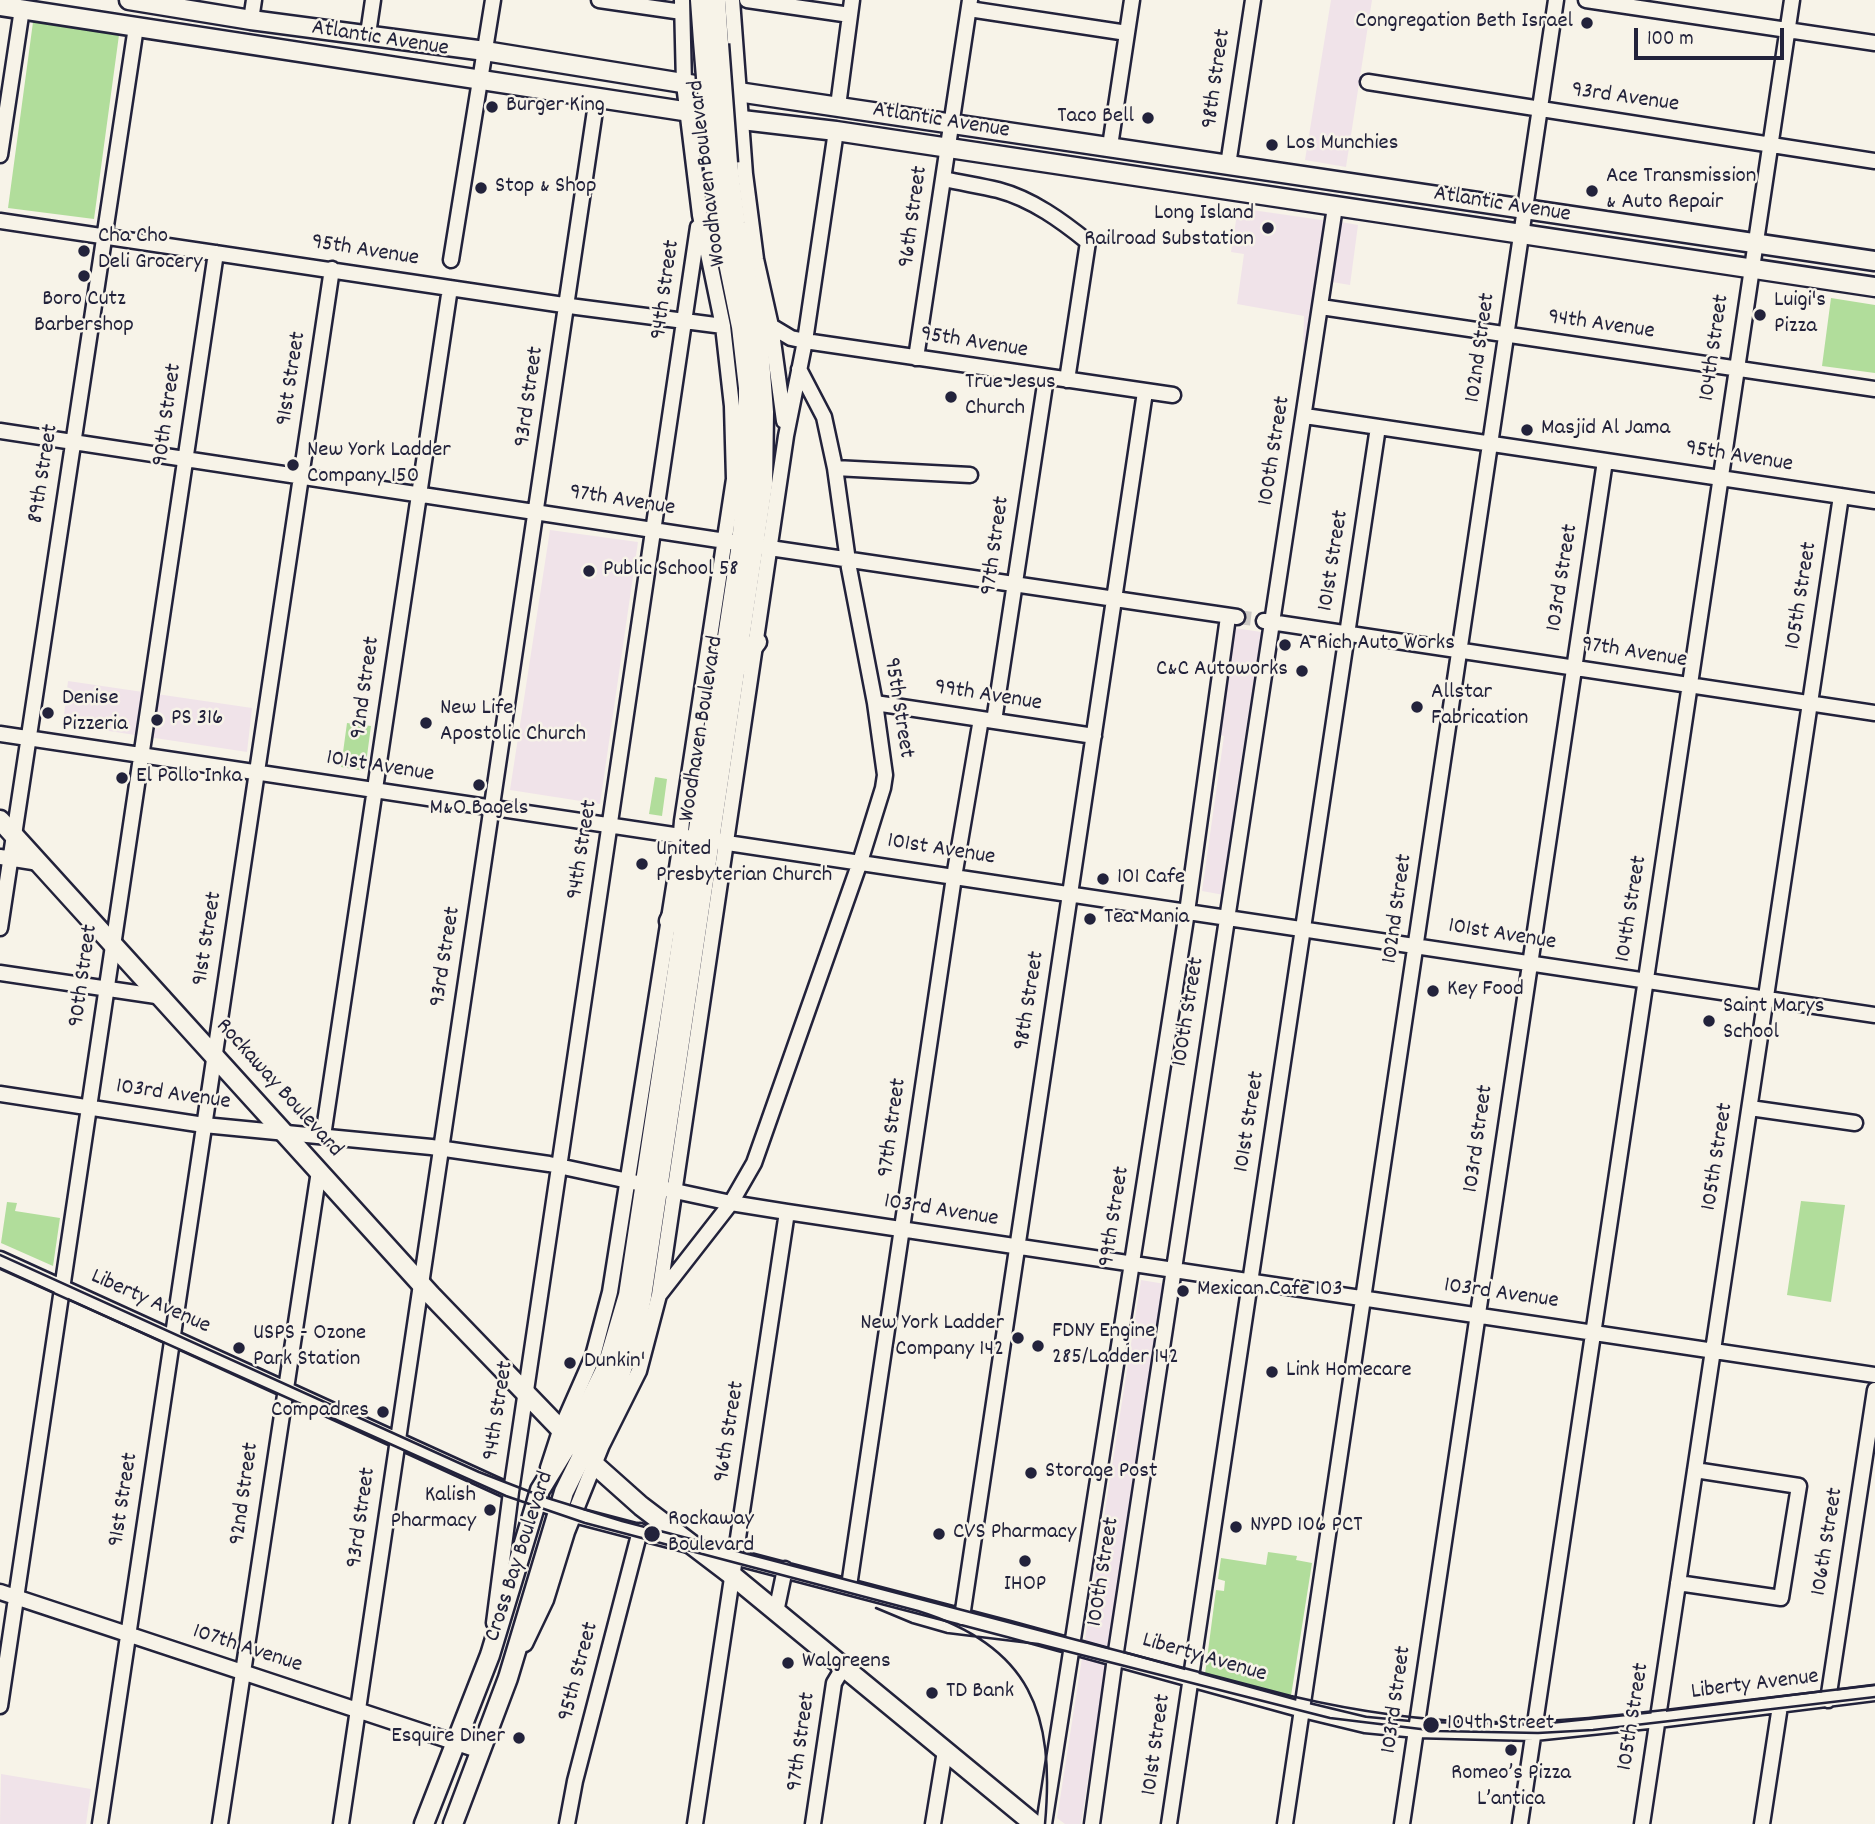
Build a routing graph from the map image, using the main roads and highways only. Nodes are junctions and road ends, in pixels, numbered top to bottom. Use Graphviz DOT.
graph roads {
  1 [pos="700,0"];
  2 [pos="716,0"];
  3 [pos="136,1"];
  4 [pos="0,6"];
  5 [pos="711,42"];
  6 [pos="1875,261"];
  7 [pos="1875,287"];
  8 [pos="748,544"];
  9 [pos="757,642"];
  10 [pos="737,668"];
  11 [pos="0,820"];
  12 [pos="704,839"];
  13 [pos="690,882"];
  14 [pos="669,921"];
  15 [pos="652,1185"];
  16 [pos="577,1447"];
  17 [pos="424,1824"];
  18 [pos="453,1824"];
  19 [pos="1034,1824"];
  1 -- 5 [label="main road, Woodhaven Boulevard"];
  2 -- 5 [label="main road, Woodhaven Boulevard"];
  3 -- 6 [label="main road, Atlantic Avenue"];
  4 -- 7 [label="main road, Atlantic Avenue"];
  5 -- 8 [label="main road, Woodhaven Boulevard, bridge"];
  8 -- 10 [label="main road, Woodhaven Boulevard"];
  8 -- 12 [label="main road, Woodhaven Boulevard"];
  9 -- 10 [label="main road"];
  10 -- 12 [label="main road, Woodhaven Boulevard"];
  11 -- 16 [label="main road, Rockaway Boulevard"];
  12 -- 13 [label="main road, Woodhaven Boulevard"];
  12 -- 15 [label="main road, Woodhaven Boulevard"];
  13 -- 14 [label="main road"];
  13 -- 15 [label="main road, Woodhaven Boulevard"];
  15 -- 16 [label="main road, Woodhaven Boulevard"];
  16 -- 17 [label="main road, Cross Bay Boulevard"];
  16 -- 18 [label="main road, Cross Bay Boulevard"];
  16 -- 19 [label="main road, Rockaway Boulevard"];
}
